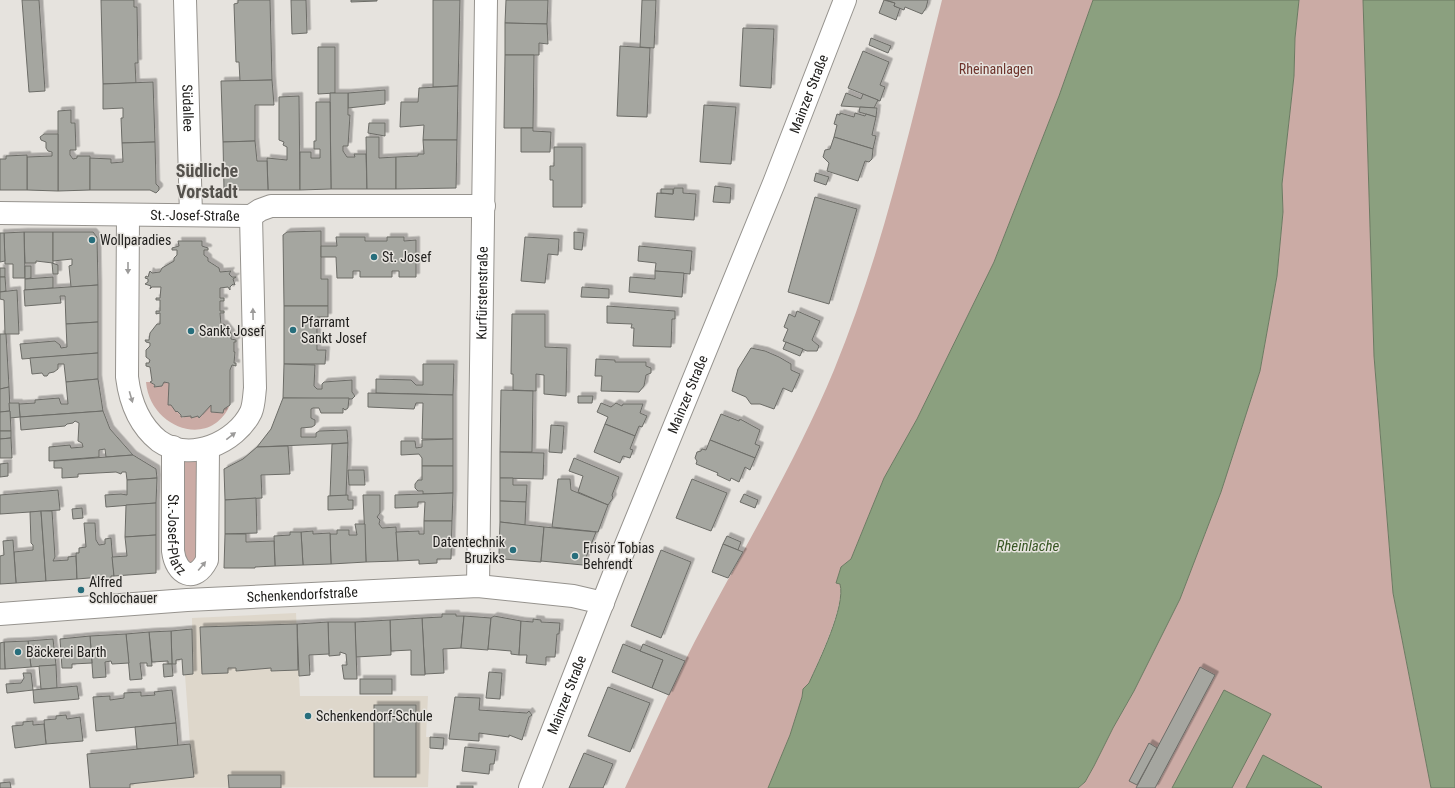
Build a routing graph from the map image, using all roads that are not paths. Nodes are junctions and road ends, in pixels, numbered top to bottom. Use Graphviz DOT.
graph roads {
  1 [pos="185,0"];
  2 [pos="486,0"];
  3 [pos="845,0"];
  4 [pos="484,206"];
  5 [pos="0,213"];
  6 [pos="128,214"];
  7 [pos="190,215"];
  8 [pos="251,216"];
  9 [pos="173,447"];
  10 [pos="208,448"];
  11 [pos="478,586"];
  12 [pos="603,603"];
  13 [pos="0,614"];
  14 [pos="530,788"];
  1 -- 7 [label="street, Südallee"];
  2 -- 4 [label="street, Kurfürstenstraße"];
  3 -- 12 [label="street, Mainzer Straße"];
  4 -- 8 [label="street, St.-Josef-Straße"];
  4 -- 11 [label="street, Kurfürstenstraße"];
  5 -- 6 [label="street, St.-Josef-Straße"];
  6 -- 7 [label="street, St.-Josef-Straße"];
  6 -- 9 [label="street, one-way"];
  7 -- 8 [label="street, St.-Josef-Straße"];
  10 -- 8 [label="street, one-way"];
  9 -- 10 [label="street"];
  9 -- 10 [label="street, St.-Josef-Platz, one-way"];
  11 -- 12 [label="street, Schenkendorfstraße"];
  11 -- 13 [label="street, Schenkendorfstraße"];
  12 -- 14 [label="street, Mainzer Straße"];
}
